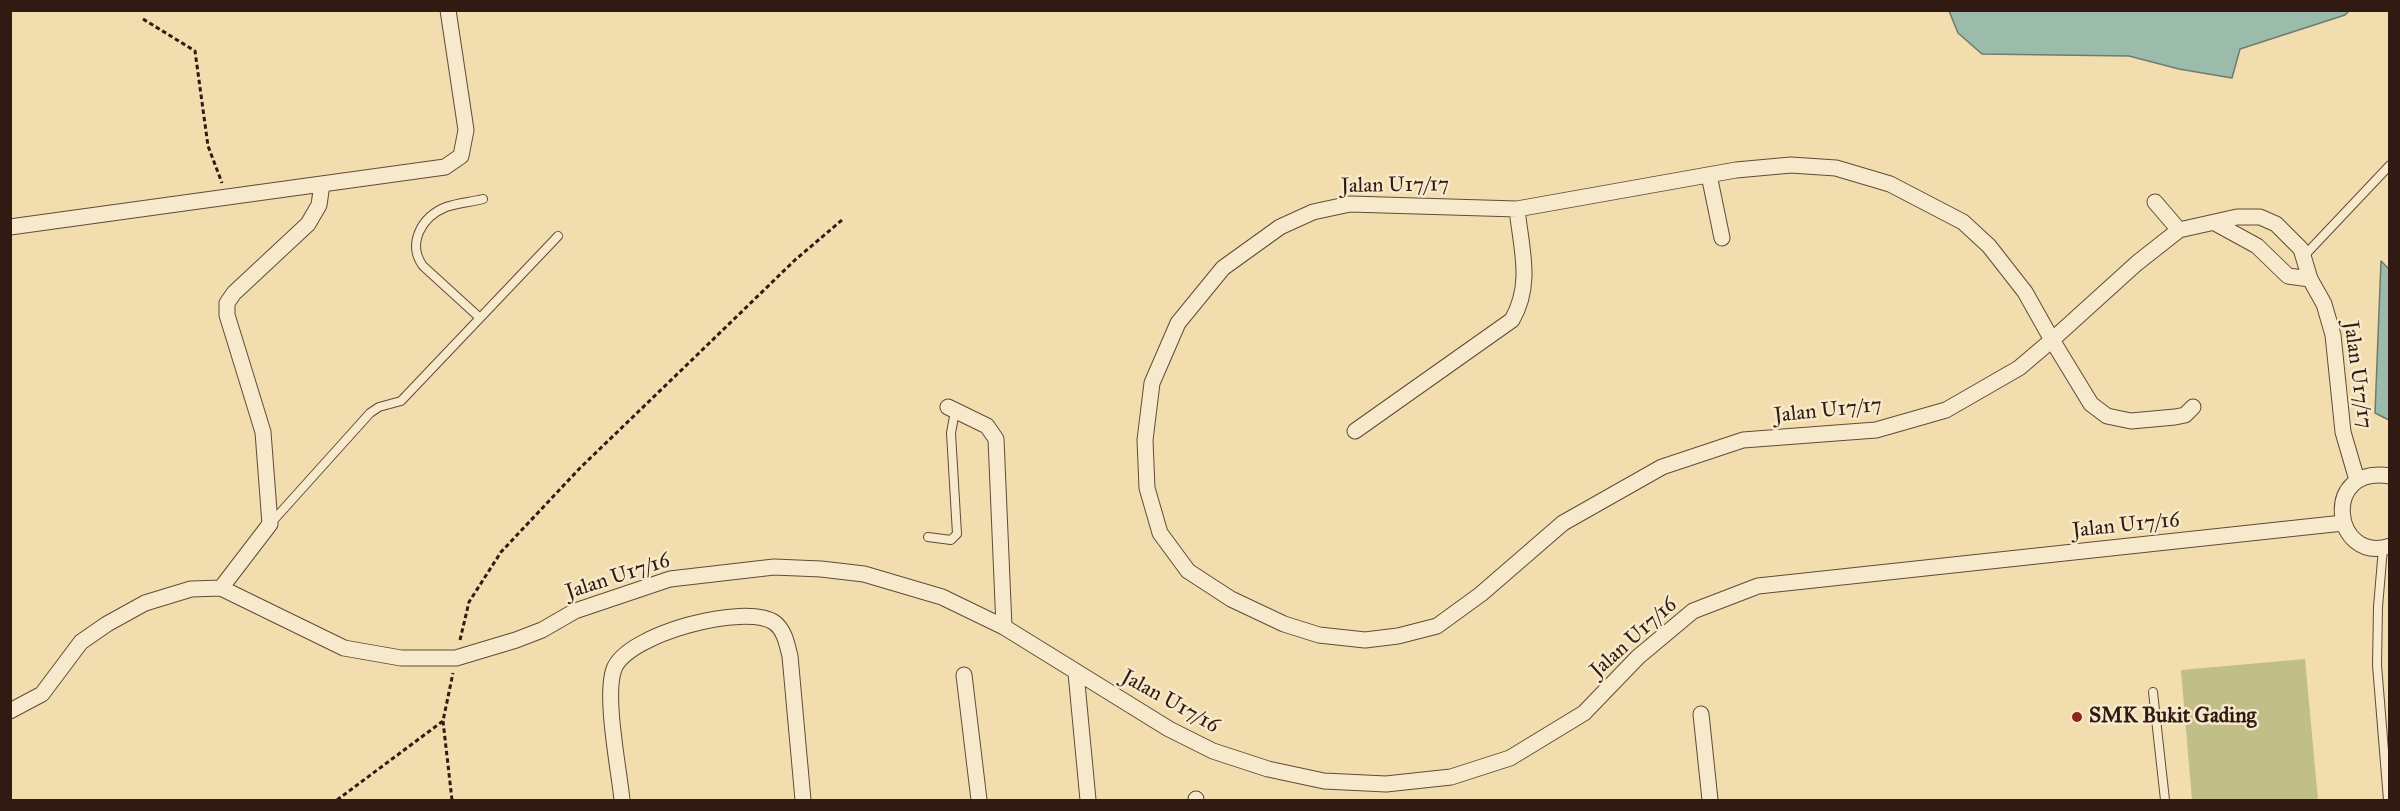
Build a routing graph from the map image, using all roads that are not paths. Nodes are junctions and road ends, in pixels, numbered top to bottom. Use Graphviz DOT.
graph roads {
  1 [pos="448,10"];
  2 [pos="2390,165"];
  3 [pos="1709,175"];
  4 [pos="322,184"];
  5 [pos="483,199"];
  6 [pos="2155,202"];
  7 [pos="1517,209"];
  8 [pos="2214,223"];
  9 [pos="10,227"];
  10 [pos="2179,230"];
  11 [pos="558,236"];
  12 [pos="1722,238"];
  13 [pos="2303,256"];
  14 [pos="2310,279"];
  15 [pos="480,318"];
  16 [pos="2052,340"];
  17 [pos="2193,407"];
  18 [pos="951,409"];
  19 [pos="1354,431"];
  20 [pos="2390,476"];
  21 [pos="2357,480"];
  22 [pos="2343,523"];
  23 [pos="270,524"];
  24 [pos="928,537"];
  25 [pos="2386,547"];
  26 [pos="221,588"];
  27 [pos="1004,627"];
  28 [pos="1076,673"];
  29 [pos="964,675"];
  30 [pos="2153,692"];
  31 [pos="10,711"];
  32 [pos="1701,714"];
  33 [pos="622,801"];
  34 [pos="803,801"];
  35 [pos="979,801"];
  36 [pos="1088,801"];
  37 [pos="1710,801"];
  38 [pos="2165,801"];
  39 [pos="2388,801"];
  1 -- 4 [label="street"];
  2 -- 13 [label="lane"];
  3 -- 7 [label="street, Jalan U17/17"];
  3 -- 12 [label="street"];
  3 -- 16 [label="street, Jalan U17/17"];
  4 -- 9 [label="street"];
  4 -- 23 [label="street"];
  5 -- 15 [label="lane"];
  6 -- 10 [label="street"];
  7 -- 16 [label="street, Jalan U17/17"];
  7 -- 19 [label="street"];
  8 -- 10 [label="street, Jalan U17/17"];
  8 -- 13 [label="street, Jalan U17/17"];
  8 -- 14 [label="street"];
  10 -- 16 [label="street, Jalan U17/17"];
  11 -- 15 [label="lane"];
  13 -- 14 [label="street, Jalan U17/17"];
  14 -- 21 [label="street, Jalan U17/17"];
  15 -- 23 [label="lane"];
  16 -- 17 [label="street"];
  18 -- 24 [label="lane"];
  18 -- 27 [label="street"];
  20 -- 21 [label="street"];
  21 -- 22 [label="street"];
  22 -- 25 [label="street"];
  22 -- 28 [label="street, Jalan U17/16"];
  23 -- 26 [label="street"];
  25 -- 39 [label="lane"];
  26 -- 27 [label="street, Jalan U17/16"];
  26 -- 31 [label="street, Jalan U17/16"];
  27 -- 28 [label="street, Jalan U17/16"];
  28 -- 36 [label="street"];
  29 -- 35 [label="street"];
  30 -- 38 [label="lane"];
  32 -- 37 [label="street"];
  33 -- 34 [label="street"];
}
